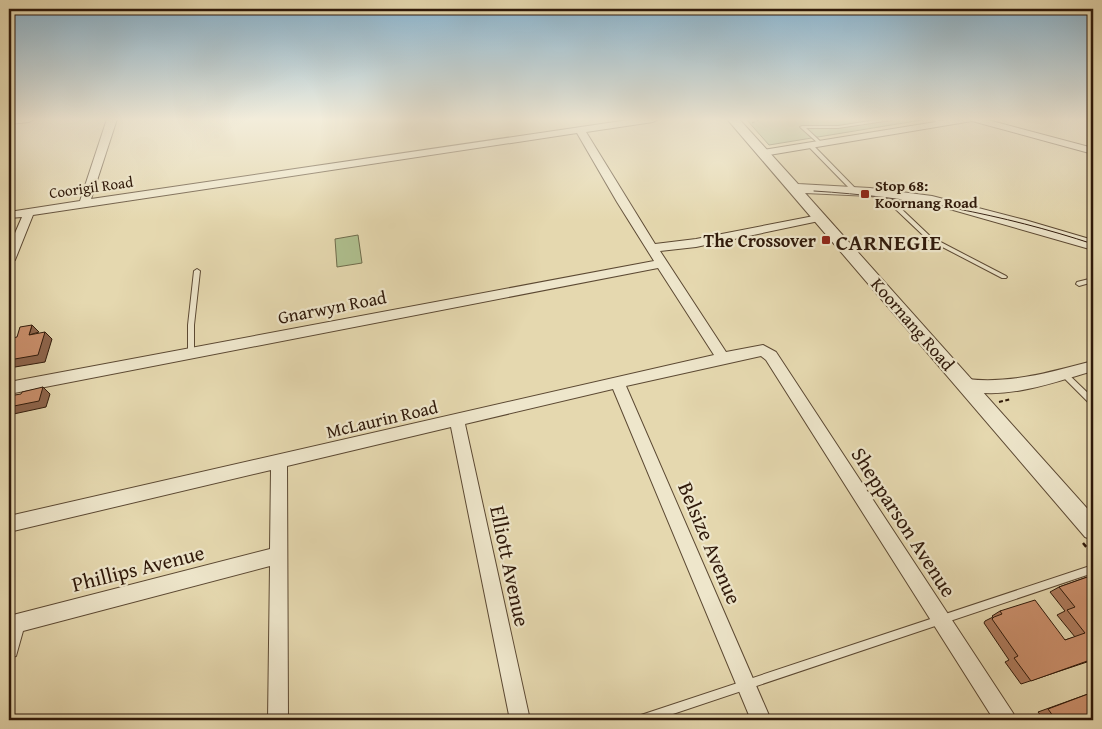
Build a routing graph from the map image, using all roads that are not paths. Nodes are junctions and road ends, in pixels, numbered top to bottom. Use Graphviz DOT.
graph roads {
  1 [pos="101,153"];
  2 [pos="426,153"];
  3 [pos="593,153"];
  4 [pos="763,153"];
  5 [pos="822,153"];
  6 [pos="854,190"];
  7 [pos="797,192"];
  8 [pos="890,201"];
  9 [pos="84,204"];
  10 [pos="29,212"];
  11 [pos="982,213"];
  12 [pos="9,215"];
  13 [pos="819,218"];
  14 [pos="1093,245"];
  15 [pos="657,255"];
  16 [pos="9,260"];
  17 [pos="197,271"];
  18 [pos="1004,277"];
  19 [pos="1093,280"];
  20 [pos="1079,284"];
  21 [pos="763,350"];
  22 [pos="190,353"];
  23 [pos="723,358"];
  24 [pos="1093,366"];
  25 [pos="1064,374"];
  26 [pos="618,384"];
  27 [pos="967,385"];
  28 [pos="1007,387"];
  29 [pos="9,388"];
  30 [pos="1093,402"];
  31 [pos="983,404"];
  32 [pos="457,420"];
  33 [pos="279,462"];
  34 [pos="9,524"];
  35 [pos="1093,530"];
  36 [pos="279,555"];
  37 [pos="1093,569"];
  38 [pos="941,621"];
  39 [pos="12,624"];
  40 [pos="9,649"];
  41 [pos="746,685"];
  42 [pos="278,720"];
  43 [pos="520,720"];
  44 [pos="641,720"];
  45 [pos="761,720"];
  46 [pos="1006,720"];
  1 -- 9 [label="street"];
  2 -- 9 [label="street, Coorigil Road"];
  3 -- 15 [label="street"];
  4 -- 7 [label="street, Koornang Road"];
  5 -- 6 [label="lane"];
  6 -- 7 [label="street"];
  6 -- 11 [label="street"];
  7 -- 8 [label="street"];
  7 -- 13 [label="street, Koornang Road"];
  8 -- 11 [label="street"];
  8 -- 18 [label="lane"];
  9 -- 10 [label="street, Coorigil Road"];
  10 -- 12 [label="street, Coorigil Road"];
  10 -- 16 [label="street"];
  11 -- 14 [label="street"];
  13 -- 15 [label="street"];
  13 -- 27 [label="street, Koornang Road"];
  15 -- 22 [label="street, Gnarwyn Road"];
  15 -- 23 [label="street"];
  17 -- 22 [label="lane"];
  19 -- 20 [label="lane"];
  21 -- 23 [label="street, McLaurin Road"];
  21 -- 38 [label="street, Shepparson Avenue"];
  22 -- 29 [label="street, Gnarwyn Road"];
  23 -- 26 [label="street, McLaurin Road"];
  24 -- 25 [label="street"];
  25 -- 28 [label="street"];
  25 -- 30 [label="lane"];
  26 -- 32 [label="street, McLaurin Road"];
  26 -- 41 [label="street, Belsize Avenue"];
  27 -- 28 [label="street"];
  27 -- 31 [label="street, Koornang Road"];
  28 -- 31 [label="street"];
  31 -- 35 [label="street, Koornang Road"];
  32 -- 33 [label="street, McLaurin Road"];
  32 -- 43 [label="street, Elliott Avenue"];
  33 -- 34 [label="street, McLaurin Road"];
  33 -- 36 [label="street"];
  36 -- 39 [label="street, Phillips Avenue"];
  36 -- 42 [label="street"];
  37 -- 38 [label="lane"];
  38 -- 41 [label="lane"];
  38 -- 46 [label="street, Shepparson Avenue"];
  39 -- 40 [label="street"];
  41 -- 44 [label="lane"];
  41 -- 45 [label="street, Belsize Avenue"];
}
